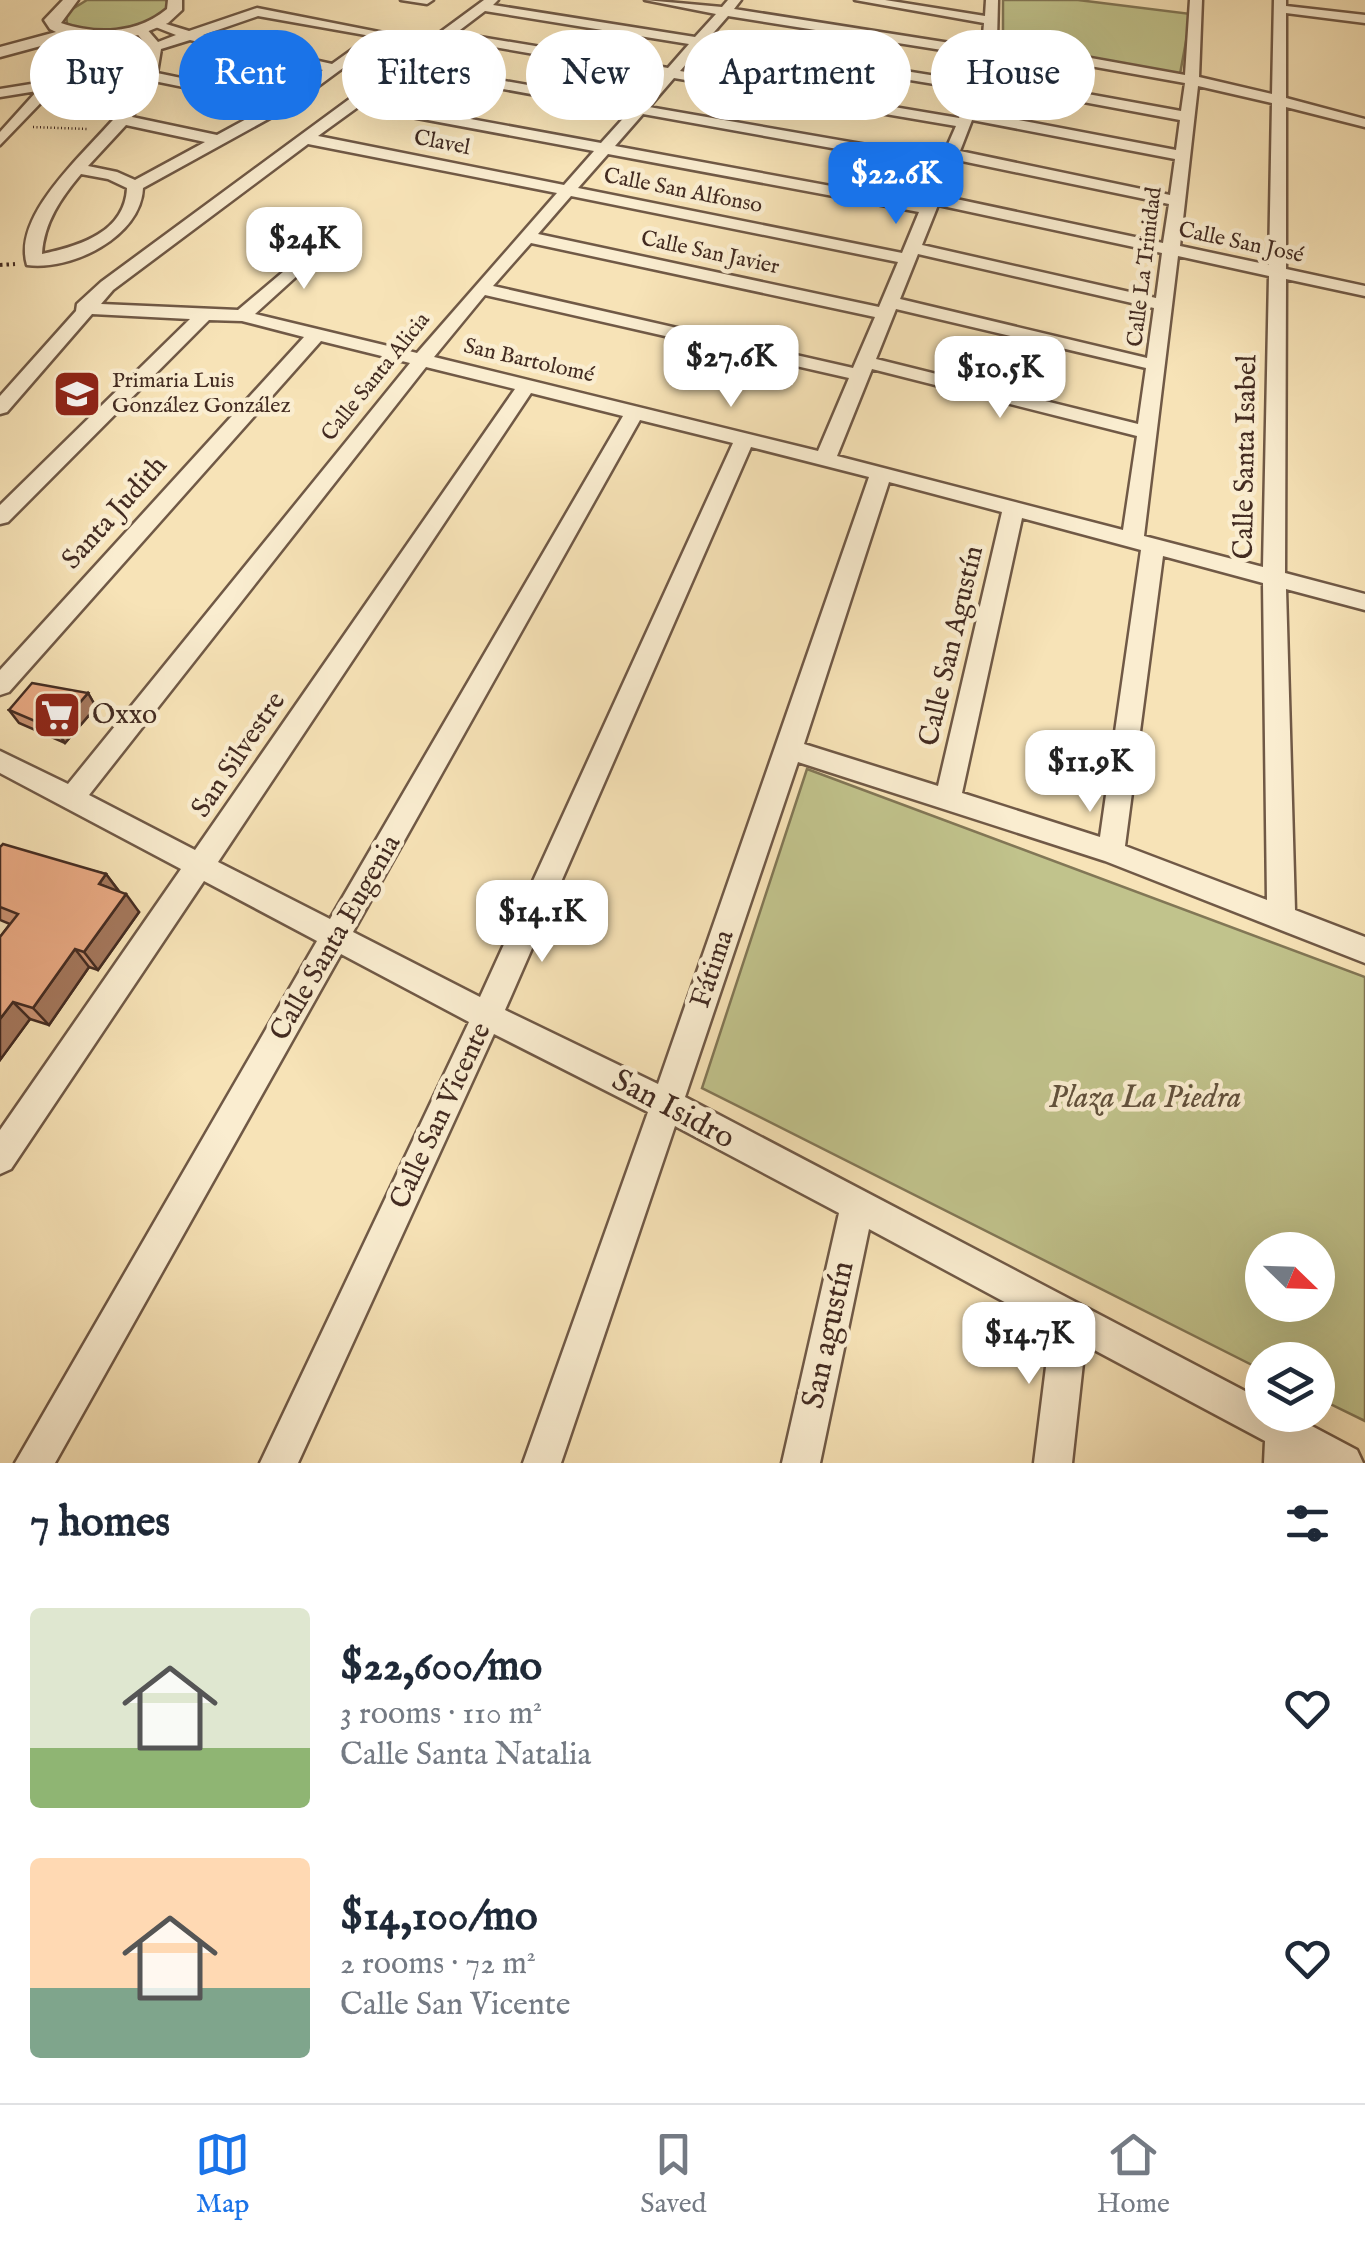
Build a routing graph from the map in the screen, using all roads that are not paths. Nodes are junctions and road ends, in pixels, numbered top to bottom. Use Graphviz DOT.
graph roads {
  1 [pos="71,0"];
  2 [pos="175,0"];
  3 [pos="408,0"];
  4 [pos="651,0"];
  5 [pos="861,0"];
  6 [pos="992,0"];
  7 [pos="1196,0"];
  8 [pos="426,2"];
  9 [pos="488,4"];
  10 [pos="1281,4"];
  11 [pos="730,6"];
  12 [pos="1365,19"];
  13 [pos="52,20"];
  14 [pos="993,20"];
  15 [pos="158,23"];
  16 [pos="69,30"];
  17 [pos="140,30"];
  18 [pos="201,30"];
  19 [pos="453,30"];
  20 [pos="709,30"];
  21 [pos="992,30"];
  22 [pos="179,32"];
  23 [pos="0,35"];
  24 [pos="684,39"];
  25 [pos="931,39"];
  26 [pos="30,44"];
  27 [pos="506,45"];
  28 [pos="0,52"];
  29 [pos="684,59"];
  30 [pos="1095,65"];
  31 [pos="322,66"];
  32 [pos="337,69"];
  33 [pos="670,74"];
  34 [pos="322,79"];
  35 [pos="1191,80"];
  36 [pos="664,81"];
  37 [pos="0,93"];
  38 [pos="1280,100"];
  39 [pos="1095,101"];
  40 [pos="342,113"];
  41 [pos="664,114"];
  42 [pos="931,115"];
  43 [pos="1188,116"];
  44 [pos="119,120"];
  45 [pos="258,120"];
  46 [pos="453,120"];
  47 [pos="629,120"];
  48 [pos="966,120"];
  49 [pos="1365,124"];
  50 [pos="115,125"];
  51 [pos="308,139"];
  52 [pos="0,141"];
  53 [pos="222,141"];
  54 [pos="605,148"];
  55 [pos="1182,156"];
  56 [pos="949,160"];
  57 [pos="76,169"];
  58 [pos="135,186"];
  59 [pos="567,191"];
  60 [pos="1176,201"];
  61 [pos="930,204"];
  62 [pos="335,233"];
  63 [pos="527,237"];
  64 [pos="1170,250"];
  65 [pos="910,254"];
  66 [pos="1279,274"];
  67 [pos="482,288"];
  68 [pos="1365,291"];
  69 [pos="1163,306"];
  70 [pos="84,308"];
  71 [pos="887,308"];
  72 [pos="207,312"];
  73 [pos="242,316"];
  74 [pos="316,335"];
  75 [pos="420,361"];
  76 [pos="1155,365"];
  77 [pos="862,368"];
  78 [pos="527,385"];
  79 [pos="0,408"];
  80 [pos="636,412"];
  81 [pos="1146,432"];
  82 [pos="745,439"];
  83 [pos="825,459"];
  84 [pos="881,473"];
  85 [pos="1014,508"];
  86 [pos="0,517"];
  87 [pos="1143,543"];
  88 [pos="1274,577"];
  89 [pos="1365,602"];
  90 [pos="0,686"];
  91 [pos="790,749"];
  92 [pos="0,761"];
  93 [pos="948,797"];
  94 [pos="72,798"];
  95 [pos="1111,852"];
  96 [pos="200,865"];
  97 [pos="1281,916"];
  98 [pos="337,937"];
  99 [pos="1365,950"];
  100 [pos="487,1016"];
  101 [pos="666,1104"];
  102 [pos="0,1158"];
  103 [pos="857,1208"];
  104 [pos="1070,1318"];
  105 [pos="1284,1448"];
  106 [pos="34,1463"];
  107 [pos="279,1463"];
  108 [pos="542,1463"];
  109 [pos="801,1463"];
  110 [pos="1054,1463"];
  111 [pos="1344,1463"];
  1 -- 13 [label="street"];
  2 -- 15 [label="street"];
  3 -- 8 [label="street"];
  4 -- 11 [label="street"];
  5 -- 14 [label="street"];
  6 -- 14 [label="street"];
  7 -- 35 [label="street, Calle La Trinidad"];
  9 -- 19 [label="street"];
  9 -- 24 [label="street"];
  10 -- 12 [label="street"];
  10 -- 38 [label="street, Calle Santa Isabel"];
  11 -- 20 [label="street, Calle Santa Alicia"];
  11 -- 25 [label="street"];
  13 -- 16 [label="street"];
  13 -- 23 [label="street"];
  14 -- 21 [label="street"];
  15 -- 17 [label="street"];
  15 -- 22 [label="street"];
  18 -- 32 [label="street"];
  26 -- 28 [label="street"];
  27 -- 33 [label="street"];
  29 -- 33 [label="street, Calle Santa Alicia"];
  30 -- 35 [label="street"];
  31 -- 32 [label="street"];
  32 -- 34 [label="street"];
  33 -- 36 [label="street, Calle Santa Alicia"];
  33 -- 42 [label="street"];
  35 -- 38 [label="street"];
  35 -- 43 [label="street, Calle La Trinidad"];
  37 -- 52 [label="street"];
  38 -- 49 [label="street"];
  38 -- 66 [label="street, Calle Santa Isabel"];
  39 -- 43 [label="street"];
  40 -- 51 [label="street"];
  41 -- 56 [label="street"];
  43 -- 55 [label="street, Calle La Trinidad"];
  44 -- 50 [label="street"];
  45 -- 53 [label="street"];
  46 -- 54 [label="street, Calle San José"];
  47 -- 54 [label="street, Calle Santa Alicia"];
  48 -- 55 [label="street"];
  48 -- 56 [label="street"];
  50 -- 53 [label="street"];
  50 -- 57 [label="street"];
  51 -- 59 [label="street, Clavel"];
  51 -- 70 [label="street"];
  53 -- 58 [label="street"];
  54 -- 59 [label="street, Calle Santa Alicia"];
  54 -- 61 [label="street, Calle San José"];
  55 -- 60 [label="street, Calle La Trinidad"];
  56 -- 60 [label="street"];
  56 -- 61 [label="street"];
  57 -- 58 [label="street"];
  57 -- 58 [label="street"];
  59 -- 63 [label="street, Calle Santa Alicia"];
  59 -- 65 [label="street, Calle San Alfonso"];
  60 -- 64 [label="street, Calle La Trinidad"];
  61 -- 64 [label="street, Calle San José"];
  61 -- 65 [label="street"];
  62 -- 73 [label="street"];
  63 -- 67 [label="street, Calle Santa Alicia"];
  63 -- 71 [label="street, Calle San Javier"];
  64 -- 66 [label="street, Calle San José"];
  64 -- 69 [label="street, Calle La Trinidad"];
  65 -- 69 [label="street, Calle San Alfonso"];
  65 -- 71 [label="street"];
  66 -- 68 [label="street, Calle San José"];
  66 -- 88 [label="street, Calle Santa Isabel"];
  67 -- 75 [label="street, Calle Santa Alicia"];
  67 -- 77 [label="street"];
  69 -- 76 [label="street, Calle La Trinidad"];
  70 -- 72 [label="street, San Bartolomé"];
  70 -- 79 [label="street"];
  71 -- 76 [label="street, Calle San Javier"];
  71 -- 77 [label="street"];
  72 -- 73 [label="street, San Bartolomé"];
  72 -- 86 [label="street"];
  73 -- 74 [label="street, San Bartolomé"];
  74 -- 75 [label="street, San Bartolomé"];
  74 -- 90 [label="street, Santa Judith"];
  75 -- 78 [label="street, San Bartolomé"];
  75 -- 94 [label="street, Calle Santa Alicia"];
  76 -- 81 [label="street, Calle La Trinidad"];
  77 -- 81 [label="street"];
  77 -- 83 [label="street"];
  78 -- 80 [label="street, San Bartolomé"];
  78 -- 96 [label="street, San Silvestre"];
  80 -- 82 [label="street, San Bartolomé"];
  80 -- 98 [label="street, Calle Santa Eugenia"];
  81 -- 87 [label="street, Calle La Trinidad"];
  82 -- 83 [label="street, San Bartolomé"];
  82 -- 100 [label="street, Calle San Vicente"];
  83 -- 84 [label="street, San Bartolomé"];
  84 -- 85 [label="street, San Bartolomé"];
  84 -- 91 [label="street, Fátima"];
  85 -- 87 [label="street, San Bartolomé"];
  85 -- 93 [label="street, Calle San Agustín"];
  87 -- 88 [label="street, San Bartolomé"];
  87 -- 95 [label="street, Calle La Trinidad"];
  88 -- 89 [label="street, San Bartolomé"];
  88 -- 97 [label="street, Calle Santa Isabel"];
  91 -- 93 [label="street"];
  91 -- 101 [label="street, Fátima"];
  92 -- 94 [label="street, San Isidro"];
  93 -- 95 [label="street"];
  94 -- 96 [label="street, San Isidro"];
  95 -- 97 [label="street"];
  96 -- 98 [label="street, San Isidro"];
  96 -- 102 [label="street, San Silvestre"];
  97 -- 99 [label="street"];
  98 -- 100 [label="street, San Isidro"];
  98 -- 106 [label="street, Calle Santa Eugenia"];
  100 -- 101 [label="street, San Isidro"];
  100 -- 107 [label="street, Calle San Vicente"];
  101 -- 103 [label="street, San Isidro"];
  101 -- 108 [label="street, Fátima"];
  103 -- 104 [label="street, San Isidro"];
  103 -- 109 [label="street, San agustín"];
  104 -- 105 [label="street, San Isidro"];
  104 -- 110 [label="street"];
  105 -- 111 [label="street, San Isidro"];
}
